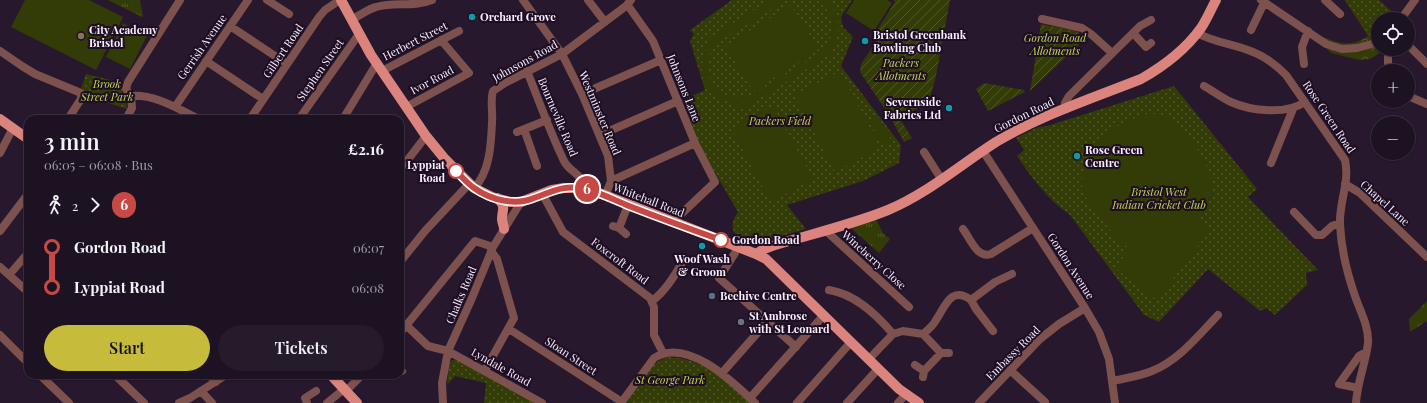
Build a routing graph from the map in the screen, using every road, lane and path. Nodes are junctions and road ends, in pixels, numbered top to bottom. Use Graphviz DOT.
graph roads {
  1 [pos="180,0"];
  2 [pos="248,0"];
  3 [pos="267,0"];
  4 [pos="340,0"];
  5 [pos="432,0"];
  6 [pos="523,0"];
  7 [pos="588,0"];
  8 [pos="1325,0"];
  9 [pos="1414,0"];
  10 [pos="1213,1"];
  11 [pos="1263,1"];
  12 [pos="628,3"];
  13 [pos="1406,12"];
  14 [pos="289,14"];
  15 [pos="1340,14"];
  16 [pos="1042,19"];
  17 [pos="351,20"];
  18 [pos="1151,20"];
  19 [pos="605,22"];
  20 [pos="230,26"];
  21 [pos="1251,30"];
  22 [pos="459,31"];
  23 [pos="1308,31"];
  24 [pos="1133,33"];
  25 [pos="1197,33"];
  26 [pos="359,34"];
  27 [pos="442,40"];
  28 [pos="1151,43"];
  29 [pos="1371,44"];
  30 [pos="0,51"];
  31 [pos="1415,52"];
  32 [pos="1112,53"];
  33 [pos="562,54"];
  34 [pos="661,60"];
  35 [pos="206,61"];
  36 [pos="287,64"];
  37 [pos="1304,64"];
  38 [pos="1427,64"];
  39 [pos="379,67"];
  40 [pos="527,71"];
  41 [pos="1204,86"];
  42 [pos="582,94"];
  43 [pos="131,96"];
  44 [pos="263,99"];
  45 [pos="1415,99"];
  46 [pos="678,101"];
  47 [pos="1305,102"];
  48 [pos="1427,104"];
  49 [pos="175,107"];
  50 [pos="406,107"];
  51 [pos="1066,108"];
  52 [pos="1293,109"];
  53 [pos="70,115"];
  54 [pos="128,115"];
  55 [pos="183,115"];
  56 [pos="253,115"];
  57 [pos="302,115"];
  58 [pos="346,115"];
  59 [pos="0,119"];
  60 [pos="547,120"];
  61 [pos="13,128"];
  62 [pos="24,135"];
  63 [pos="600,135"];
  64 [pos="426,136"];
  65 [pos="695,144"];
  66 [pos="983,151"];
  67 [pos="0,152"];
  68 [pos="924,152"];
  69 [pos="1270,163"];
  70 [pos="404,165"];
  71 [pos="537,166"];
  72 [pos="942,180"];
  73 [pos="611,181"];
  74 [pos="1345,184"];
  75 [pos="472,186"];
  76 [pos="582,188"];
  77 [pos="544,195"];
  78 [pos="605,196"];
  79 [pos="497,198"];
  80 [pos="24,199"];
  81 [pos="521,202"];
  82 [pos="628,205"];
  83 [pos="1294,212"];
  84 [pos="1340,223"];
  85 [pos="676,224"];
  86 [pos="1033,228"];
  87 [pos="504,229"];
  88 [pos="619,229"];
  89 [pos="963,229"];
  90 [pos="825,230"];
  91 [pos="0,231"];
  92 [pos="737,246"];
  93 [pos="492,249"];
  94 [pos="756,254"];
  95 [pos="404,257"];
  96 [pos="1427,257"];
  97 [pos="24,258"];
  98 [pos="684,259"];
  99 [pos="0,267"];
  100 [pos="9,275"];
  101 [pos="1009,278"];
  102 [pos="24,288"];
  103 [pos="829,290"];
  104 [pos="972,300"];
  105 [pos="652,301"];
  106 [pos="909,307"];
  107 [pos="1085,308"];
  108 [pos="824,315"];
  109 [pos="1218,315"];
  110 [pos="766,320"];
  111 [pos="407,326"];
  112 [pos="991,326"];
  113 [pos="404,329"];
  114 [pos="509,329"];
  115 [pos="893,334"];
  116 [pos="923,334"];
  117 [pos="0,335"];
  118 [pos="851,342"];
  119 [pos="796,347"];
  120 [pos="448,351"];
  121 [pos="1366,352"];
  122 [pos="663,353"];
  123 [pos="24,359"];
  124 [pos="869,359"];
  125 [pos="915,365"];
  126 [pos="878,369"];
  127 [pos="485,370"];
  128 [pos="1010,370"];
  129 [pos="722,373"];
  130 [pos="44,379"];
  131 [pos="119,379"];
  132 [pos="213,379"];
  133 [pos="220,379"];
  134 [pos="335,379"];
  135 [pos="357,379"];
  136 [pos="1113,381"];
  137 [pos="216,382"];
  138 [pos="1358,388"];
  139 [pos="345,390"];
  140 [pos="201,391"];
  141 [pos="316,391"];
  142 [pos="906,394"];
  143 [pos="752,401"];
  144 [pos="1045,402"];
  145 [pos="69,403"];
  146 [pos="144,403"];
  147 [pos="179,403"];
  148 [pos="212,403"];
  149 [pos="306,403"];
  150 [pos="327,403"];
  151 [pos="357,403"];
  152 [pos="443,403"];
  153 [pos="542,403"];
  154 [pos="622,403"];
  155 [pos="797,403"];
  156 [pos="848,403"];
  157 [pos="898,403"];
  158 [pos="919,403"];
  159 [pos="979,403"];
  160 [pos="1115,403"];
  161 [pos="1356,403"];
  1 -- 43 [label="street"];
  2 -- 20 [label="street, Gerrish Avenue"];
  3 -- 14 [label="street"];
  4 -- 17 [label="main road, Whitehall Road"];
  4 -- 36 [label="street, Gilbert Road"];
  5 -- 17 [label="street"];
  6 -- 33 [label="street, Westminster Road"];
  7 -- 19 [label="street"];
  8 -- 15 [label="street"];
  9 -- 13 [label="street"];
  10 -- 25 [label="main road"];
  11 -- 21 [label="street"];
  11 -- 23 [label="street"];
  12 -- 19 [label="street, Johnsons Road"];
  12 -- 34 [label="street, Johnsons Lane"];
  16 -- 32 [label="street"];
  17 -- 26 [label="main road, Whitehall Road"];
  18 -- 24 [label="street, Gordon Road"];
  19 -- 33 [label="street, Johnsons Road"];
  20 -- 35 [label="street, Gerrish Avenue"];
  20 -- 36 [label="street"];
  22 -- 27 [label="street, Herbert Street"];
  23 -- 29 [label="street"];
  23 -- 37 [label="street"];
  24 -- 28 [label="street"];
  24 -- 32 [label="street, Gordon Road"];
  25 -- 47 [label="street, Rose Green Road"];
  25 -- 51 [label="main road, Gordon Road"];
  26 -- 39 [label="main road, Whitehall Road"];
  26 -- 57 [label="street, Stephen Street"];
  27 -- 39 [label="street, Herbert Street"];
  27 -- 50 [label="street, Ivor Road"];
  30 -- 53 [label="street"];
  31 -- 38 [label="street"];
  32 -- 51 [label="street, Gordon Road"];
  33 -- 40 [label="street, Johnsons Road"];
  33 -- 42 [label="street, Westminster Road"];
  34 -- 42 [label="street"];
  34 -- 46 [label="street, Johnsons Lane"];
  35 -- 44 [label="street"];
  35 -- 49 [label="street, Gerrish Avenue"];
  36 -- 44 [label="street, Gilbert Road"];
  39 -- 50 [label="main road, Whitehall Road"];
  39 -- 58 [label="street"];
  40 -- 60 [label="street, Bourneville Road"];
  40 -- 75 [label="street, Johnsons Road"];
  41 -- 52 [label="street"];
  42 -- 63 [label="street, Westminster Road"];
  43 -- 49 [label="street"];
  43 -- 54 [label="street"];
  44 -- 56 [label="street, Gilbert Road"];
  45 -- 48 [label="street"];
  46 -- 63 [label="street"];
  46 -- 65 [label="street, Johnsons Lane"];
  47 -- 52 [label="street"];
  47 -- 74 [label="street, Rose Green Road"];
  49 -- 55 [label="street"];
  50 -- 64 [label="main road, Whitehall Road"];
  51 -- 66 [label="main road, Gordon Road"];
  52 -- 69 [label="street"];
  59 -- 61 [label="main road"];
  60 -- 71 [label="street"];
  60 -- 76 [label="street, Bourneville Road"];
  61 -- 62 [label="main road"];
  61 -- 67 [label="street"];
  63 -- 73 [label="street, Westminster Road"];
  64 -- 70 [label="street"];
  64 -- 75 [label="main road, Whitehall Road"];
  65 -- 73 [label="street"];
  65 -- 85 [label="street, Johnsons Lane"];
  66 -- 72 [label="main road, Gordon Road"];
  66 -- 86 [label="street, Gordon Avenue"];
  68 -- 72 [label="street"];
  72 -- 90 [label="main road, Gordon Road"];
  73 -- 78 [label="street"];
  74 -- 84 [label="street, Rose Green Road"];
  74 -- 96 [label="street, Chapel Lane"];
  75 -- 79 [label="main road, Whitehall Road"];
  75 -- 95 [label="street"];
  76 -- 77 [label="main road, Whitehall Road"];
  76 -- 78 [label="main road, Whitehall Road"];
  77 -- 81 [label="main road, Whitehall Road"];
  77 -- 105 [label="street, Foxcroft Road"];
  78 -- 82 [label="main road, Whitehall Road"];
  79 -- 81 [label="main road, Whitehall Road"];
  79 -- 87 [label="main road"];
  80 -- 91 [label="street"];
  81 -- 87 [label="street, Chalks Road"];
  82 -- 85 [label="main road, Whitehall Road"];
  82 -- 88 [label="street"];
  83 -- 84 [label="street"];
  84 -- 121 [label="street, Rose Green Road"];
  85 -- 92 [label="main road, Whitehall Road"];
  86 -- 89 [label="street"];
  86 -- 107 [label="street, Gordon Avenue"];
  87 -- 93 [label="street, Chalks Road"];
  90 -- 94 [label="main road, Gordon Road"];
  90 -- 106 [label="street, Wineberry Close"];
  92 -- 94 [label="main road, Whitehall Road"];
  92 -- 110 [label="street"];
  93 -- 111 [label="street"];
  93 -- 114 [label="street"];
  93 -- 120 [label="street, Chalks Road"];
  94 -- 108 [label="main road, Whitehall Road"];
  97 -- 100 [label="street"];
  98 -- 105 [label="street"];
  99 -- 100 [label="street"];
  100 -- 102 [label="street"];
  101 -- 104 [label="street"];
  103 -- 115 [label="street"];
  104 -- 112 [label="street"];
  104 -- 116 [label="street"];
  105 -- 122 [label="street"];
  107 -- 128 [label="street, Embassy Road"];
  107 -- 136 [label="street, Gordon Avenue"];
  108 -- 118 [label="main road, Whitehall Road"];
  108 -- 119 [label="street"];
  109 -- 136 [label="street"];
  110 -- 119 [label="street"];
  110 -- 129 [label="street"];
  111 -- 113 [label="street"];
  111 -- 120 [label="street, Lyndale Road"];
  114 -- 127 [label="street"];
  114 -- 154 [label="street, Sloan Street"];
  115 -- 116 [label="street"];
  115 -- 124 [label="street"];
  116 -- 125 [label="street"];
  117 -- 123 [label="street"];
  118 -- 124 [label="main road, Whitehall Road"];
  118 -- 155 [label="street"];
  119 -- 143 [label="street"];
  120 -- 127 [label="street, Lyndale Road"];
  120 -- 152 [label="street, Chalks Road"];
  121 -- 138 [label="street, Rose Green Road"];
  121 -- 138 [label="street"];
  122 -- 129 [label="street"];
  122 -- 154 [label="street"];
  124 -- 126 [label="main road, Whitehall Road"];
  126 -- 142 [label="main road, Whitehall Road"];
  126 -- 156 [label="street"];
  127 -- 153 [label="street, Lyndale Road"];
  128 -- 144 [label="street"];
  128 -- 159 [label="street, Embassy Road"];
  129 -- 143 [label="street"];
  130 -- 145 [label="street"];
  131 -- 146 [label="street"];
  132 -- 137 [label="street"];
  133 -- 137 [label="street"];
  134 -- 139 [label="main road"];
  135 -- 139 [label="street"];
  136 -- 160 [label="street, Gordon Avenue"];
  137 -- 140 [label="street"];
  138 -- 161 [label="street, Rose Green Road"];
  139 -- 150 [label="street"];
  139 -- 151 [label="main road"];
  140 -- 147 [label="street"];
  140 -- 148 [label="street"];
  141 -- 149 [label="street"];
  142 -- 157 [label="street"];
  142 -- 158 [label="main road, Whitehall Road"];
}
